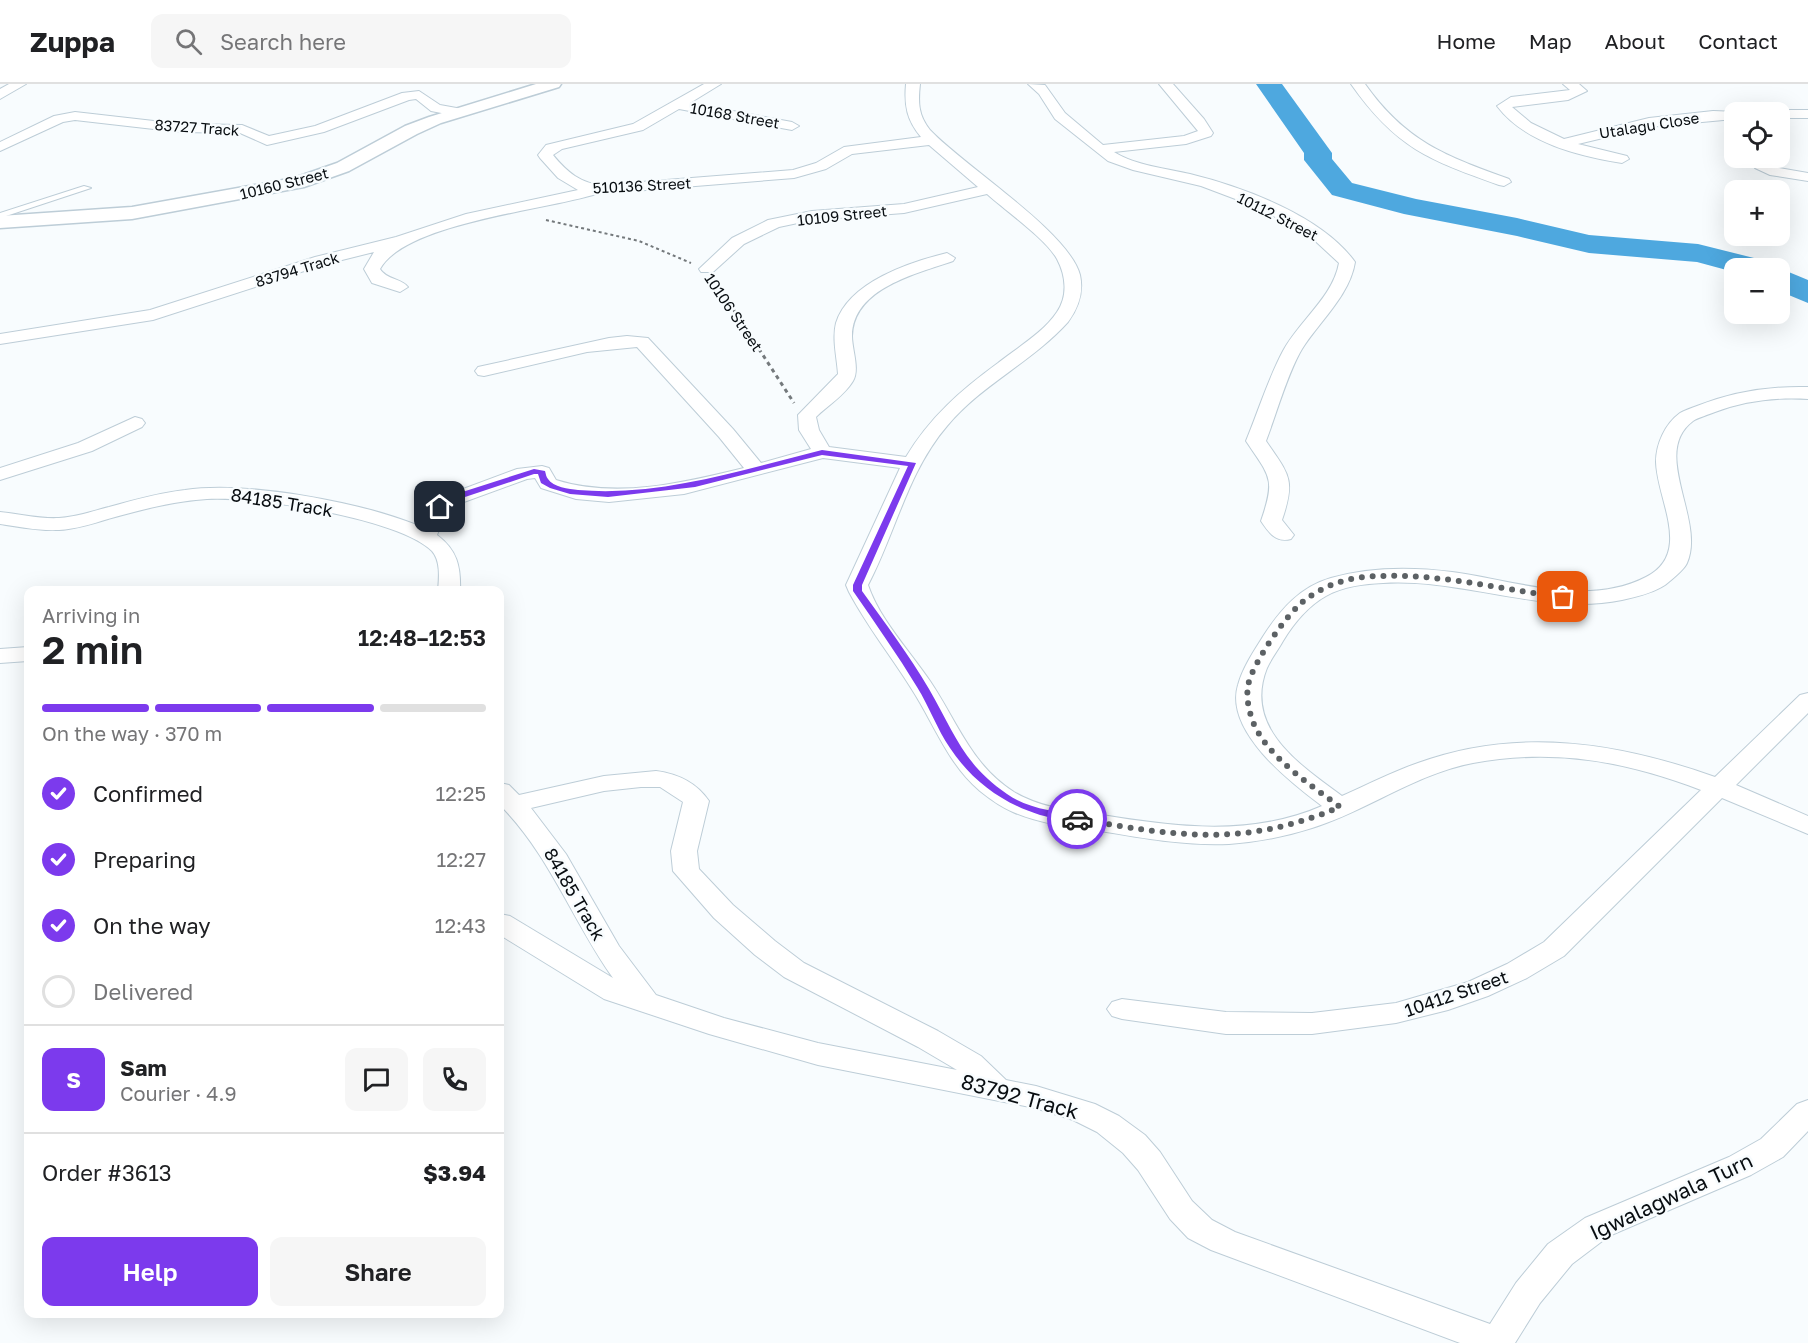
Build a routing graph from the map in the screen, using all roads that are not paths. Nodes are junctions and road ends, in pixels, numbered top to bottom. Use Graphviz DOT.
graph roads {
  1 [pos="19,84"];
  2 [pos="553,84"];
  3 [pos="714,84"];
  4 [pos="913,84"];
  5 [pos="1035,84"];
  6 [pos="1166,84"];
  7 [pos="1358,84"];
  8 [pos="1570,84"];
  9 [pos="0,95"];
  10 [pos="677,105"];
  11 [pos="457,112"];
  12 [pos="1790,114"];
  13 [pos="1808,114"];
  14 [pos="1724,116"];
  15 [pos="792,126"];
  16 [pos="932,140"];
  17 [pos="1566,143"];
  18 [pos="0,147"];
  19 [pos="1102,149"];
  20 [pos="1622,159"];
  21 [pos="1764,168"];
  22 [pos="1808,177"];
  23 [pos="1504,182"];
  24 [pos="87,188"];
  25 [pos="990,189"];
  26 [pos="593,190"];
  27 [pos="0,216"];
  28 [pos="0,222"];
  29 [pos="448,225"];
  30 [pos="401,241"];
  31 [pos="415,252"];
  32 [pos="947,258"];
  33 [pos="707,269"];
  34 [pos="400,287"];
  35 [pos="0,339"];
  36 [pos="484,371"];
  37 [pos="1808,393"];
  38 [pos="135,423"];
  39 [pos="822,452"];
  40 [pos="913,464"];
  41 [pos="756,470"];
  42 [pos="0,474"];
  43 [pos="0,518"];
  44 [pos="426,535"];
  45 [pos="1284,535"];
  46 [pos="449,586"];
  47 [pos="24,654"];
  48 [pos="0,656"];
  49 [pos="1808,700"];
  50 [pos="1718,788"];
  51 [pos="506,797"];
  52 [pos="1340,807"];
  53 [pos="1808,826"];
  54 [pos="504,926"];
  55 [pos="645,1001"];
  56 [pos="1122,1009"];
  57 [pos="997,1089"];
  58 [pos="1808,1113"];
  59 [pos="1498,1343"];
  1 -- 9 [label="street"];
  2 -- 11 [label="street, 10160 Street"];
  3 -- 10 [label="street, 510136 Street"];
  4 -- 16 [label="street"];
  5 -- 19 [label="street, 10112 Street"];
  6 -- 19 [label="street"];
  7 -- 23 [label="street"];
  8 -- 17 [label="street"];
  10 -- 15 [label="street, 10168 Street"];
  10 -- 26 [label="street, 510136 Street"];
  11 -- 18 [label="street, 83727 Track"];
  11 -- 28 [label="street, 10160 Street"];
  12 -- 13 [label="street"];
  14 -- 17 [label="street, Utalagu Close"];
  16 -- 25 [label="street"];
  16 -- 26 [label="street, 510136 Street"];
  17 -- 20 [label="street"];
  19 -- 45 [label="street, 10112 Street"];
  21 -- 22 [label="street"];
  24 -- 27 [label="lane"];
  25 -- 33 [label="street, 10109 Street"];
  25 -- 40 [label="street"];
  26 -- 29 [label="street, 83794 Track"];
  29 -- 30 [label="street, 83794 Track"];
  29 -- 31 [label="street"];
  30 -- 34 [label="street"];
  30 -- 35 [label="street, 83794 Track"];
  32 -- 39 [label="street"];
  36 -- 41 [label="street"];
  37 -- 52 [label="street"];
  38 -- 42 [label="street"];
  39 -- 40 [label="street"];
  39 -- 41 [label="street"];
  40 -- 52 [label="street"];
  41 -- 44 [label="street"];
  43 -- 44 [label="street, 84185 Track"];
  44 -- 46 [label="street, 84185 Track"];
  47 -- 48 [label="street"];
  49 -- 50 [label="street, 10412 Street"];
  50 -- 52 [label="street"];
  50 -- 53 [label="street"];
  50 -- 56 [label="street, 10412 Street"];
  51 -- 55 [label="street, 84185 Track"];
  51 -- 57 [label="street"];
  54 -- 55 [label="street, 83792 Track"];
  55 -- 57 [label="street, 83792 Track"];
  57 -- 59 [label="street, 83792 Track"];
  58 -- 59 [label="street, Igwalagwala Turn"];
}
